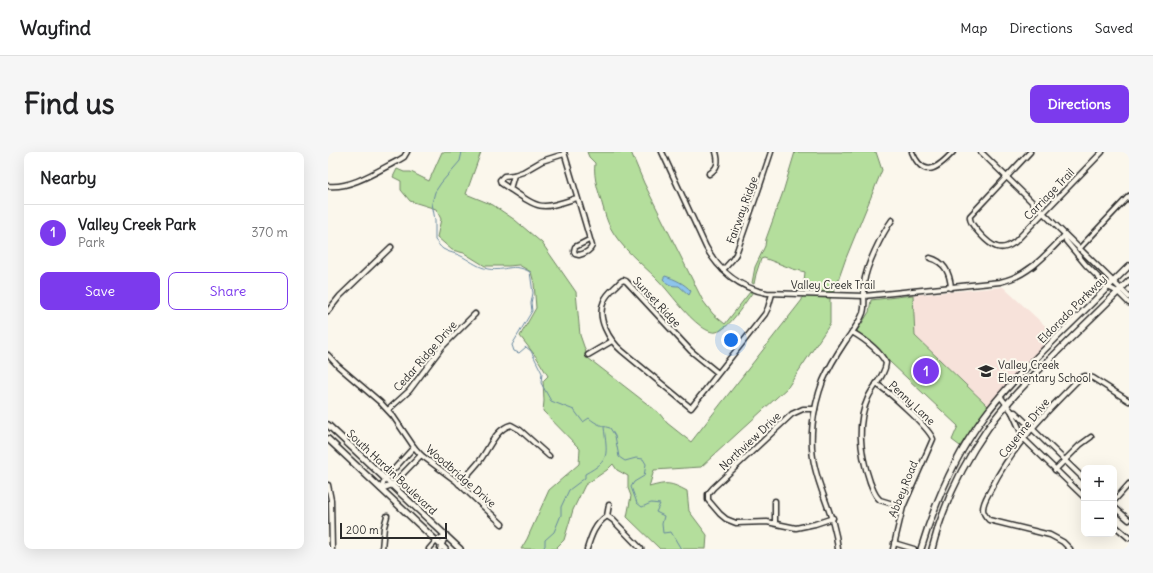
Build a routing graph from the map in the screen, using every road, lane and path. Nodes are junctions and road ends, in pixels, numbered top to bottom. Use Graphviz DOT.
graph roads {
  1 [pos="407,152"];
  2 [pos="662,152"];
  3 [pos="716,152"];
  4 [pos="771,152"];
  5 [pos="912,152"];
  6 [pos="953,152"];
  7 [pos="981,152"];
  8 [pos="1030,152"];
  9 [pos="1102,152"];
  10 [pos="564,153"];
  11 [pos="709,174"];
  12 [pos="514,175"];
  13 [pos="1006,177"];
  14 [pos="328,186"];
  15 [pos="510,189"];
  16 [pos="1129,196"];
  17 [pos="577,198"];
  18 [pos="1044,213"];
  19 [pos="892,220"];
  20 [pos="1064,235"];
  21 [pos="589,240"];
  22 [pos="391,247"];
  23 [pos="1080,248"];
  24 [pos="1076,252"];
  25 [pos="930,258"];
  26 [pos="1096,266"];
  27 [pos="1129,266"];
  28 [pos="723,270"];
  29 [pos="1092,270"];
  30 [pos="1129,281"];
  31 [pos="1113,282"];
  32 [pos="1108,287"];
  33 [pos="951,288"];
  34 [pos="1120,291"];
  35 [pos="772,294"];
  36 [pos="864,296"];
  37 [pos="1129,297"];
  38 [pos="1129,303"];
  39 [pos="328,311"];
  40 [pos="476,314"];
  41 [pos="852,332"];
  42 [pos="612,341"];
  43 [pos="328,355"];
  44 [pos="588,355"];
  45 [pos="718,373"];
  46 [pos="876,384"];
  47 [pos="1000,396"];
  48 [pos="1129,401"];
  49 [pos="1007,404"];
  50 [pos="388,410"];
  51 [pos="815,410"];
  52 [pos="1012,412"];
  53 [pos="328,425"];
  54 [pos="1032,429"];
  55 [pos="933,437"];
  56 [pos="1091,437"];
  57 [pos="328,439"];
  58 [pos="1024,439"];
  59 [pos="414,446"];
  60 [pos="421,455"];
  61 [pos="548,456"];
  62 [pos="1064,461"];
  63 [pos="1055,470"];
  64 [pos="1081,476"];
  65 [pos="385,479"];
  66 [pos="328,484"];
  67 [pos="459,484"];
  68 [pos="1129,484"];
  69 [pos="392,485"];
  70 [pos="381,489"];
  71 [pos="1081,494"];
  72 [pos="1117,498"];
  73 [pos="775,500"];
  74 [pos="609,505"];
  75 [pos="903,507"];
  76 [pos="1117,510"];
  77 [pos="387,516"];
  78 [pos="607,516"];
  79 [pos="833,518"];
  80 [pos="1129,520"];
  81 [pos="775,523"];
  82 [pos="502,524"];
  83 [pos="1117,528"];
  84 [pos="446,535"];
  85 [pos="1129,538"];
  86 [pos="436,541"];
  87 [pos="894,543"];
  88 [pos="442,548"];
  89 [pos="332,549"];
  90 [pos="382,549"];
  91 [pos="429,549"];
  92 [pos="460,549"];
  93 [pos="587,549"];
  94 [pos="640,549"];
  95 [pos="838,549"];
  96 [pos="893,549"];
  97 [pos="914,549"];
  98 [pos="921,549"];
  99 [pos="932,549"];
  100 [pos="1070,549"];
  1 -- 14 [label="street"];
  2 -- 28 [label="street, Valley Creek Trail"];
  3 -- 11 [label="street"];
  4 -- 28 [label="street, Fairway Ridge"];
  5 -- 6 [label="street"];
  7 -- 13 [label="street"];
  8 -- 13 [label="street"];
  9 -- 18 [label="street, Carriage Trail"];
  10 -- 12 [label="street"];
  10 -- 17 [label="street"];
  12 -- 15 [label="street"];
  12 -- 15 [label="street"];
  13 -- 18 [label="street"];
  13 -- 18 [label="street, Carriage Trail"];
  15 -- 17 [label="street"];
  16 -- 23 [label="street"];
  17 -- 21 [label="street"];
  18 -- 20 [label="street"];
  19 -- 36 [label="street"];
  20 -- 23 [label="street"];
  20 -- 24 [label="street"];
  20 -- 33 [label="street, Valley Creek Trail"];
  21 -- 21 [label="street"];
  22 -- 39 [label="street"];
  23 -- 24 [label="street"];
  23 -- 26 [label="street"];
  24 -- 29 [label="street"];
  25 -- 33 [label="street"];
  26 -- 29 [label="street"];
  26 -- 31 [label="street"];
  27 -- 31 [label="main road, Eldorado Parkway"];
  28 -- 35 [label="street, Valley Creek Trail"];
  29 -- 32 [label="street"];
  30 -- 34 [label="main road, Eldorado Parkway"];
  31 -- 32 [label="main road, Eldorado Parkway"];
  31 -- 34 [label="street"];
  32 -- 34 [label="street"];
  32 -- 47 [label="main road, Eldorado Parkway"];
  33 -- 36 [label="street, Valley Creek Trail"];
  34 -- 37 [label="street"];
  34 -- 38 [label="street"];
  34 -- 49 [label="main road, Eldorado Parkway"];
  35 -- 36 [label="street, Valley Creek Trail"];
  35 -- 45 [label="street"];
  36 -- 41 [label="street"];
  40 -- 50 [label="street, Cedar Ridge Drive"];
  41 -- 46 [label="street"];
  41 -- 51 [label="street"];
  42 -- 44 [label="street"];
  42 -- 45 [label="street, Sunset Ridge"];
  42 -- 45 [label="street, Sunset Ridge"];
  43 -- 50 [label="street, Woodbridge Drive"];
  46 -- 55 [label="street, Penny Lane"];
  46 -- 75 [label="street"];
  47 -- 49 [label="street"];
  47 -- 98 [label="main road, Eldorado Parkway"];
  48 -- 54 [label="street, Cayenne Drive"];
  49 -- 52 [label="street"];
  49 -- 99 [label="main road, Eldorado Parkway"];
  50 -- 59 [label="street, Woodbridge Drive"];
  51 -- 79 [label="street"];
  51 -- 81 [label="street, Northview Drive"];
  52 -- 54 [label="street"];
  52 -- 58 [label="street"];
  53 -- 65 [label="main road, South Hardin Boulevard"];
  54 -- 58 [label="street, Cayenne Drive"];
  54 -- 62 [label="street"];
  55 -- 75 [label="street, Abbey Road"];
  56 -- 62 [label="street"];
  57 -- 70 [label="main road, South Hardin Boulevard"];
  58 -- 63 [label="street"];
  58 -- 100 [label="street, Cayenne Drive"];
  59 -- 60 [label="street, Woodbridge Drive"];
  59 -- 65 [label="street"];
  60 -- 67 [label="street, Woodbridge Drive"];
  60 -- 69 [label="street"];
  61 -- 67 [label="street"];
  62 -- 63 [label="street"];
  62 -- 64 [label="street"];
  63 -- 71 [label="street"];
  65 -- 69 [label="main road, South Hardin Boulevard"];
  65 -- 70 [label="street"];
  66 -- 89 [label="street"];
  67 -- 82 [label="street, Woodbridge Drive"];
  68 -- 72 [label="street"];
  69 -- 70 [label="street"];
  69 -- 84 [label="main road, South Hardin Boulevard"];
  70 -- 86 [label="main road, South Hardin Boulevard"];
  73 -- 81 [label="street"];
  74 -- 78 [label="street"];
  75 -- 87 [label="street, Abbey Road"];
  76 -- 80 [label="street"];
  77 -- 90 [label="street"];
  78 -- 93 [label="street"];
  78 -- 94 [label="street"];
  79 -- 81 [label="street"];
  79 -- 95 [label="street"];
  83 -- 85 [label="street"];
  84 -- 86 [label="street"];
  84 -- 88 [label="street"];
  84 -- 92 [label="main road, South Hardin Boulevard"];
  86 -- 88 [label="main road, South Hardin Boulevard"];
  86 -- 91 [label="street"];
  87 -- 96 [label="street, Abbey Road"];
  87 -- 97 [label="street"];
}
